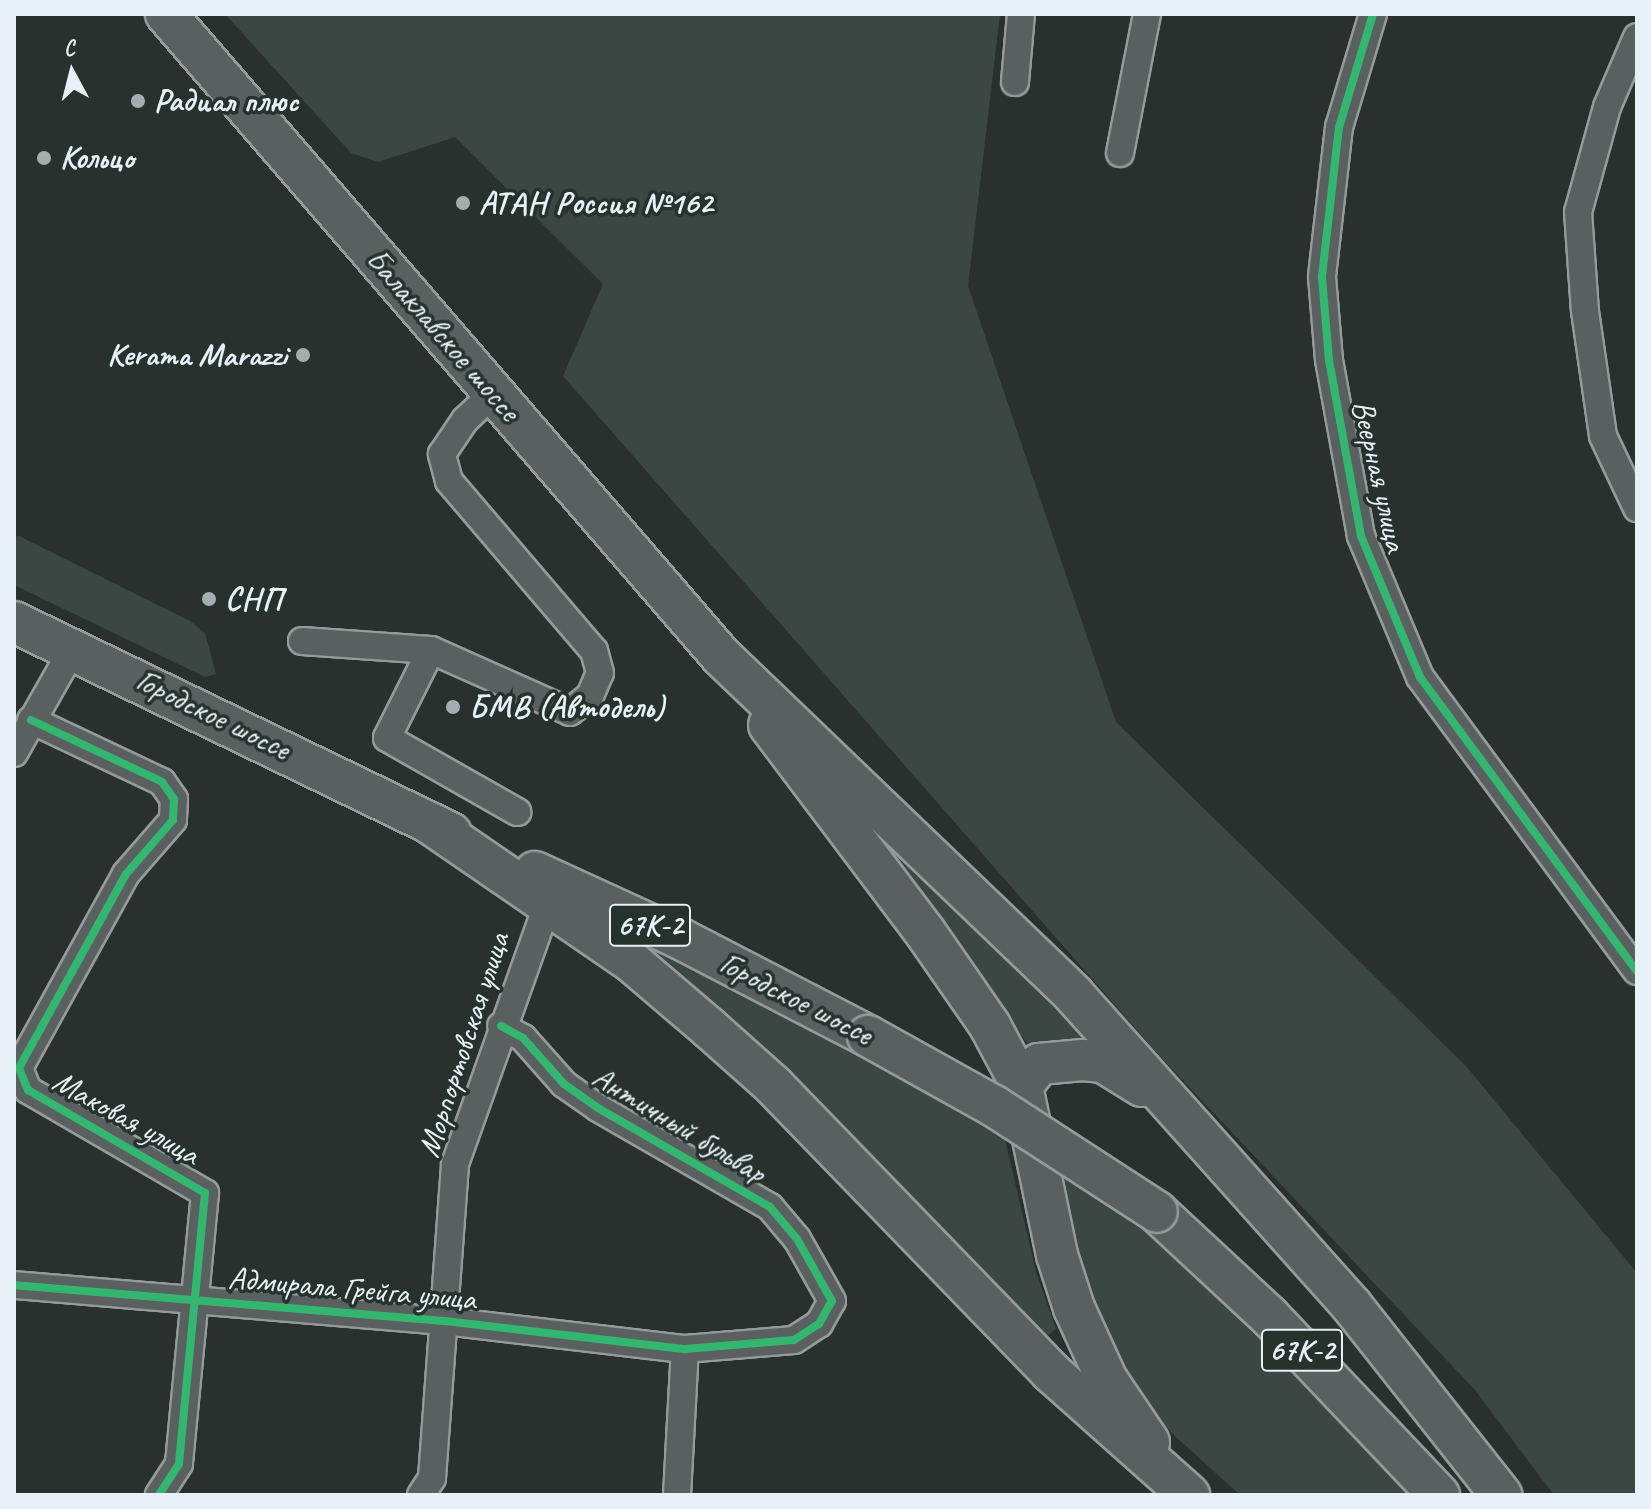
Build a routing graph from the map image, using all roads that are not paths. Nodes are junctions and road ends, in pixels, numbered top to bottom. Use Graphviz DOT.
graph roads {
  1 [pos="166,14"];
  2 [pos="1021,14"];
  3 [pos="1147,14"];
  4 [pos="1373,14"];
  5 [pos="1637,37"];
  6 [pos="1015,82"];
  7 [pos="1120,153"];
  8 [pos="495,392"];
  9 [pos="1637,508"];
  10 [pos="14,622"];
  11 [pos="302,641"];
  12 [pos="74,647"];
  13 [pos="431,650"];
  14 [pos="721,656"];
  15 [pos="31,720"];
  16 [pos="14,753"];
  17 [pos="517,812"];
  18 [pos="428,822"];
  19 [pos="548,903"];
  20 [pos="1637,971"];
  21 [pos="501,1026"];
  22 [pos="1022,1086"];
  23 [pos="1177,1112"];
  24 [pos="14,1285"];
  25 [pos="194,1298"];
  26 [pos="445,1321"];
  27 [pos="685,1349"];
  28 [pos="159,1495"];
  29 [pos="421,1495"];
  30 [pos="677,1495"];
  31 [pos="1192,1495"];
  32 [pos="1439,1495"];
  33 [pos="1501,1495"];
  1 -- 8 [label="main road, Балаклавское шоссе"];
  2 -- 6 [label="street"];
  3 -- 7 [label="street"];
  4 -- 20 [label="street, Веерная улица"];
  5 -- 9 [label="street"];
  8 -- 13 [label="street"];
  8 -- 14 [label="main road, Балаклавское шоссе"];
  10 -- 12 [label="main road, Городское шоссе / 67К-2"];
  11 -- 13 [label="street"];
  12 -- 15 [label="street"];
  12 -- 18 [label="main road, Городское шоссе / 67К-2"];
  13 -- 17 [label="street"];
  14 -- 22 [label="main road"];
  14 -- 23 [label="main road"];
  15 -- 16 [label="street"];
  15 -- 25 [label="street, Маковая улица"];
  18 -- 19 [label="main road, 67К-2"];
  18 -- 32 [label="main road, Городское шоссе / 67К-2, bridge"];
  19 -- 21 [label="street, Морпортовская улица"];
  19 -- 31 [label="main road, 67К-2"];
  21 -- 26 [label="street, Морпортовская улица"];
  21 -- 27 [label="street, Античный бульвар"];
  22 -- 23 [label="main road"];
  22 -- 31 [label="main road"];
  23 -- 33 [label="main road"];
  24 -- 25 [label="street, Адмирала Грейга улица"];
  25 -- 26 [label="street, Адмирала Грейга улица"];
  25 -- 28 [label="street, Маковая улица"];
  26 -- 27 [label="street, Адмирала Грейга улица"];
  26 -- 29 [label="street, Морпортовская улица"];
  27 -- 30 [label="street"];
}
